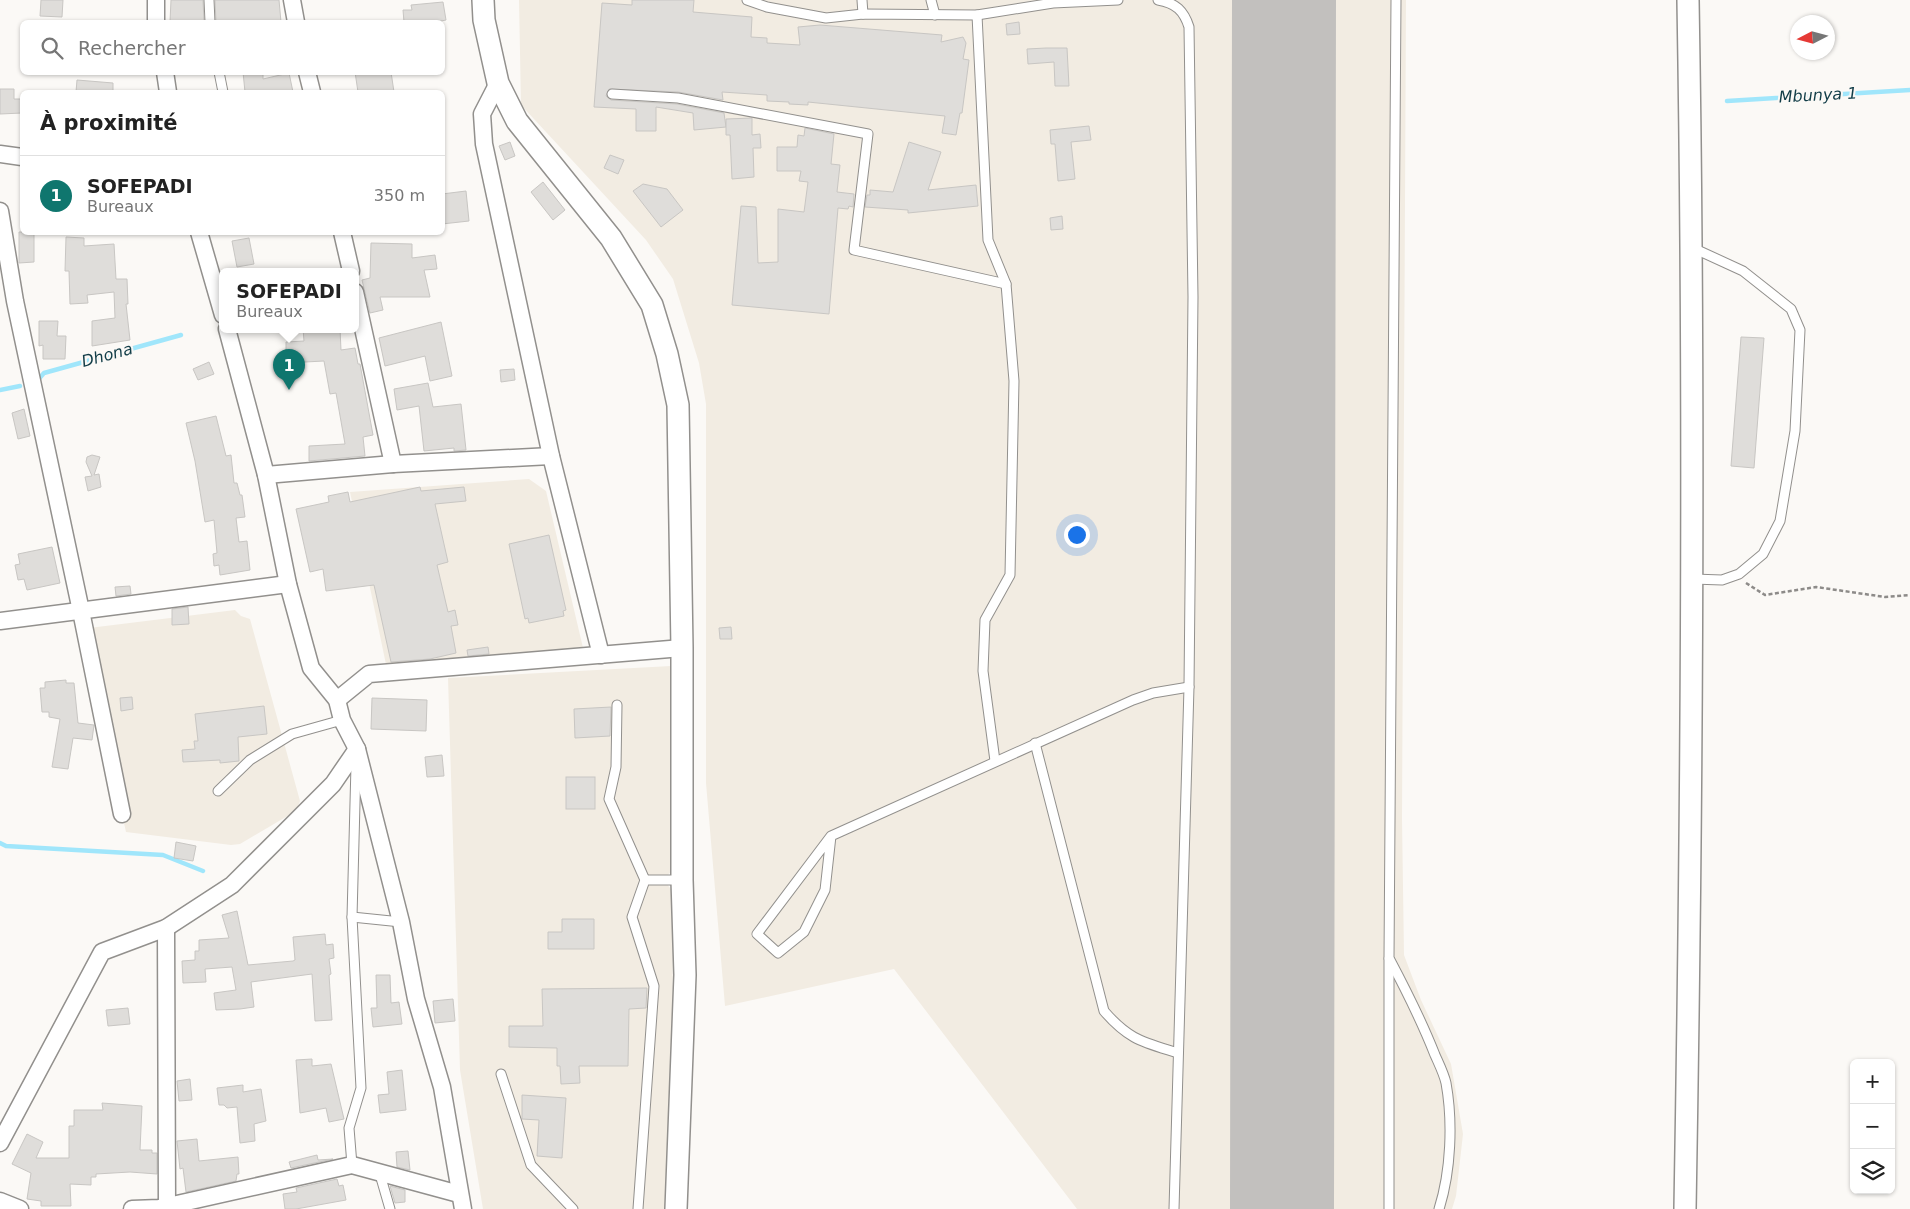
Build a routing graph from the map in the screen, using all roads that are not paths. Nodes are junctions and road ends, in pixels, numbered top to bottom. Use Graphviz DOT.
graph roads {
  1 [pos="156,0"];
  2 [pos="209,0"];
  3 [pos="292,0"];
  4 [pos="483,0"];
  5 [pos="747,0"];
  6 [pos="862,0"];
  7 [pos="931,0"];
  8 [pos="1118,0"];
  9 [pos="1158,0"];
  10 [pos="1396,0"];
  11 [pos="1688,0"];
  12 [pos="1030,3"];
  13 [pos="863,14"];
  14 [pos="935,15"];
  15 [pos="977,15"];
  16 [pos="156,20"];
  17 [pos="210,20"];
  18 [pos="296,20"];
  19 [pos="165,75"];
  20 [pos="220,75"];
  21 [pos="308,75"];
  22 [pos="498,83"];
  23 [pos="168,90"];
  24 [pos="223,90"];
  25 [pos="312,90"];
  26 [pos="612,94"];
  27 [pos="0,154"];
  28 [pos="20,157"];
  29 [pos="0,211"];
  30 [pos="200,235"];
  31 [pos="343,235"];
  32 [pos="1692,248"];
  33 [pos="350,268"];
  34 [pos="1006,284"];
  35 [pos="8,299"];
  36 [pos="219,301"];
  37 [pos="359,310"];
  38 [pos="228,333"];
  39 [pos="551,456"];
  40 [pos="393,464"];
  41 [pos="266,475"];
  42 [pos="1693,580"];
  43 [pos="288,584"];
  44 [pos="81,610"];
  45 [pos="0,621"];
  46 [pos="682,648"];
  47 [pos="602,655"];
  48 [pos="1188,687"];
  49 [pos="338,700"];
  50 [pos="617,706"];
  51 [pos="342,720"];
  52 [pos="1035,743"];
  53 [pos="358,748"];
  54 [pos="995,761"];
  55 [pos="218,791"];
  56 [pos="122,814"];
  57 [pos="831,836"];
  58 [pos="646,880"];
  59 [pos="682,880"];
  60 [pos="352,917"];
  61 [pos="401,922"];
  62 [pos="166,928"];
  63 [pos="1389,958"];
  64 [pos="1178,1053"];
  65 [pos="501,1074"];
  66 [pos="0,1143"];
  67 [pos="352,1165"];
  68 [pos="378,1171"];
  69 [pos="0,1201"];
  70 [pos="461,1202"];
  71 [pos="162,1207"];
  72 [pos="20,1209"];
  73 [pos="132,1209"];
  74 [pos="390,1209"];
  75 [pos="572,1209"];
  76 [pos="638,1209"];
  77 [pos="676,1209"];
  78 [pos="1174,1209"];
  79 [pos="1389,1209"];
  80 [pos="1439,1209"];
  81 [pos="1686,1209"];
  1 -- 16 [label="street"];
  2 -- 17 [label="lane"];
  3 -- 18 [label="street"];
  4 -- 22 [label="street"];
  5 -- 13 [label="lane"];
  6 -- 13 [label="lane"];
  7 -- 14 [label="lane"];
  8 -- 12 [label="lane"];
  9 -- 48 [label="lane"];
  10 -- 63 [label="lane"];
  11 -- 32 [label="street"];
  12 -- 15 [label="lane"];
  13 -- 14 [label="lane"];
  14 -- 15 [label="lane"];
  15 -- 34 [label="lane"];
  19 -- 23 [label="street"];
  20 -- 24 [label="lane"];
  21 -- 25 [label="street"];
  22 -- 39 [label="street"];
  22 -- 46 [label="street"];
  26 -- 34 [label="lane"];
  27 -- 28 [label="street"];
  29 -- 35 [label="street"];
  30 -- 36 [label="street"];
  31 -- 33 [label="street"];
  32 -- 42 [label="street"];
  32 -- 42 [label="lane"];
  34 -- 54 [label="lane"];
  35 -- 44 [label="street"];
  37 -- 40 [label="street"];
  38 -- 41 [label="street"];
  39 -- 40 [label="street"];
  39 -- 47 [label="street"];
  40 -- 41 [label="street"];
  41 -- 43 [label="street"];
  42 -- 81 [label="street"];
  43 -- 44 [label="street"];
  43 -- 49 [label="street"];
  44 -- 45 [label="street"];
  44 -- 56 [label="street"];
  46 -- 47 [label="street"];
  46 -- 59 [label="street"];
  47 -- 49 [label="street"];
  48 -- 52 [label="lane"];
  48 -- 64 [label="lane"];
  49 -- 51 [label="street"];
  50 -- 58 [label="lane"];
  51 -- 53 [label="street"];
  51 -- 55 [label="lane"];
  52 -- 54 [label="lane"];
  52 -- 64 [label="lane"];
  53 -- 60 [label="lane"];
  53 -- 61 [label="street"];
  53 -- 62 [label="street"];
  54 -- 57 [label="lane"];
  57 -- 57 [label="lane"];
  58 -- 59 [label="lane"];
  58 -- 76 [label="lane"];
  59 -- 77 [label="street"];
  60 -- 61 [label="lane"];
  60 -- 67 [label="lane"];
  61 -- 70 [label="street"];
  62 -- 66 [label="street"];
  62 -- 71 [label="street"];
  63 -- 79 [label="lane"];
  63 -- 80 [label="lane"];
  64 -- 78 [label="lane"];
  65 -- 75 [label="lane"];
  67 -- 68 [label="street"];
  67 -- 71 [label="street"];
  68 -- 70 [label="street"];
  68 -- 74 [label="lane"];
  69 -- 72 [label="street"];
  71 -- 73 [label="street"];
}
